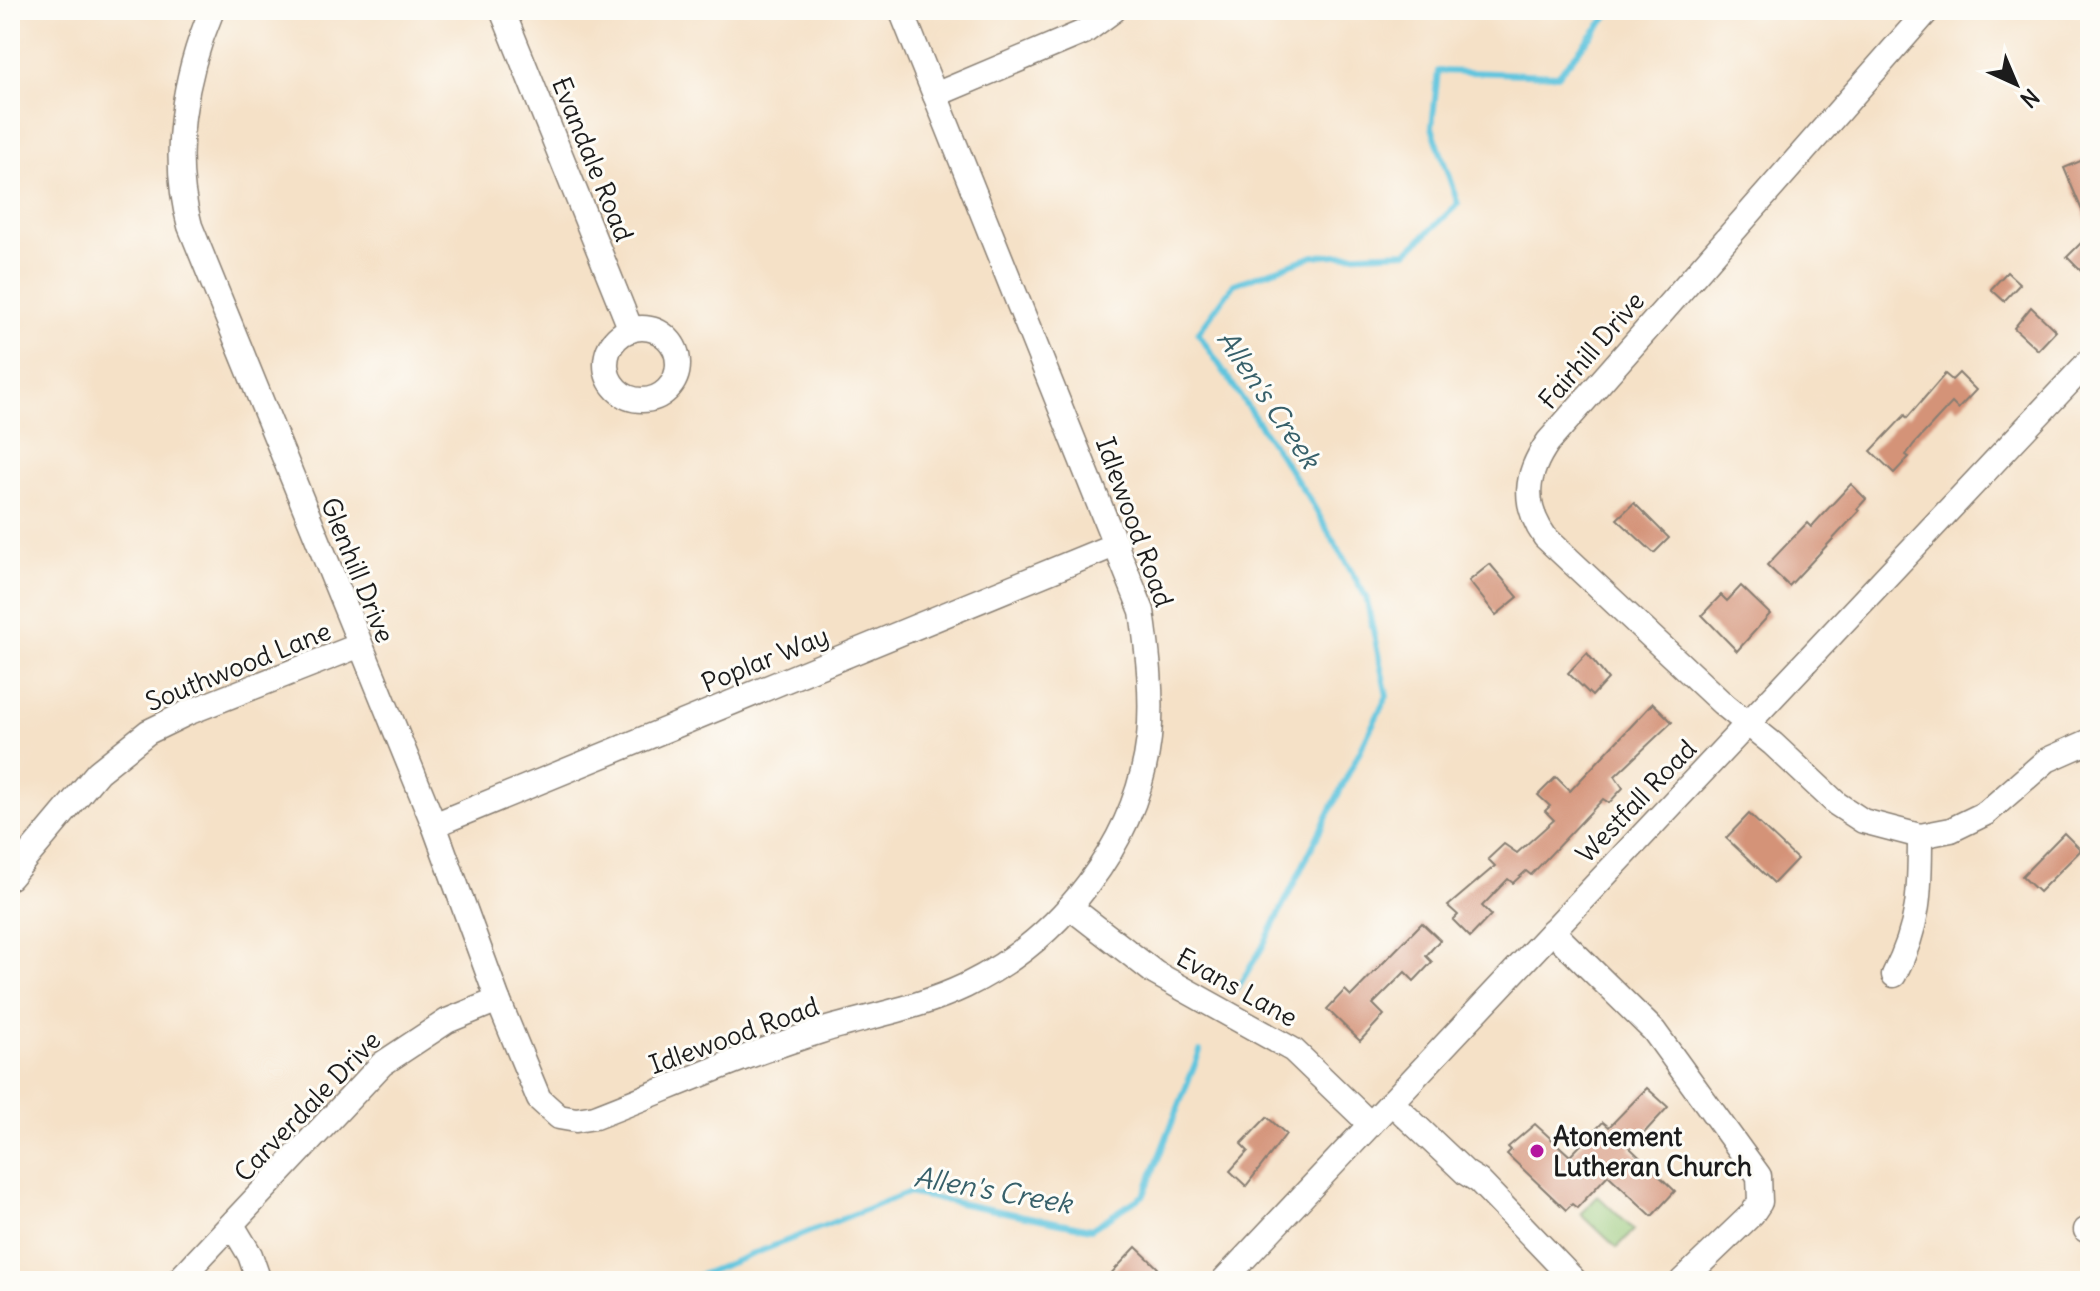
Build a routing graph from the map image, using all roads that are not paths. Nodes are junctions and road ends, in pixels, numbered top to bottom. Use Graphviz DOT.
graph roads {
  1 [pos="212,10"];
  2 [pos="502,10"];
  3 [pos="901,10"];
  4 [pos="1114,10"];
  5 [pos="1928,10"];
  6 [pos="935,95"];
  7 [pos="631,330"];
  8 [pos="2090,360"];
  9 [pos="1117,544"];
  10 [pos="358,646"];
  11 [pos="1748,724"];
  12 [pos="2090,741"];
  13 [pos="434,825"];
  14 [pos="1920,836"];
  15 [pos="10,877"];
  16 [pos="1070,907"];
  17 [pos="1552,931"];
  18 [pos="1894,975"];
  19 [pos="498,1000"];
  20 [pos="1391,1102"];
  21 [pos="576,1120"];
  22 [pos="1370,1124"];
  23 [pos="232,1225"];
  24 [pos="178,1281"];
  25 [pos="259,1281"];
  26 [pos="1223,1281"];
  27 [pos="1575,1281"];
  28 [pos="1682,1281"];
  1 -- 10 [label="street, Glenhill Drive"];
  2 -- 7 [label="street, Evandale Road"];
  3 -- 6 [label="street, Idlewood Road"];
  4 -- 6 [label="street"];
  5 -- 11 [label="street, Fairhill Drive"];
  6 -- 9 [label="street, Idlewood Road"];
  8 -- 11 [label="street, Westfall Road"];
  9 -- 13 [label="street, Poplar Way"];
  9 -- 16 [label="street, Idlewood Road"];
  10 -- 13 [label="street, Glenhill Drive"];
  10 -- 15 [label="street, Southwood Lane"];
  11 -- 14 [label="street, Fairhill Drive"];
  11 -- 17 [label="street, Westfall Road"];
  12 -- 14 [label="street"];
  13 -- 19 [label="street, Glenhill Drive"];
  14 -- 18 [label="street"];
  16 -- 21 [label="street, Idlewood Road"];
  16 -- 22 [label="street, Evans Lane"];
  17 -- 20 [label="street, Westfall Road"];
  17 -- 28 [label="street"];
  19 -- 21 [label="street, Glenhill Drive"];
  19 -- 23 [label="street, Carverdale Drive"];
  20 -- 22 [label="street, Westfall Road"];
  20 -- 27 [label="street"];
  22 -- 26 [label="street, Westfall Road"];
  23 -- 24 [label="street, Carverdale Drive"];
  23 -- 25 [label="street"];
}
